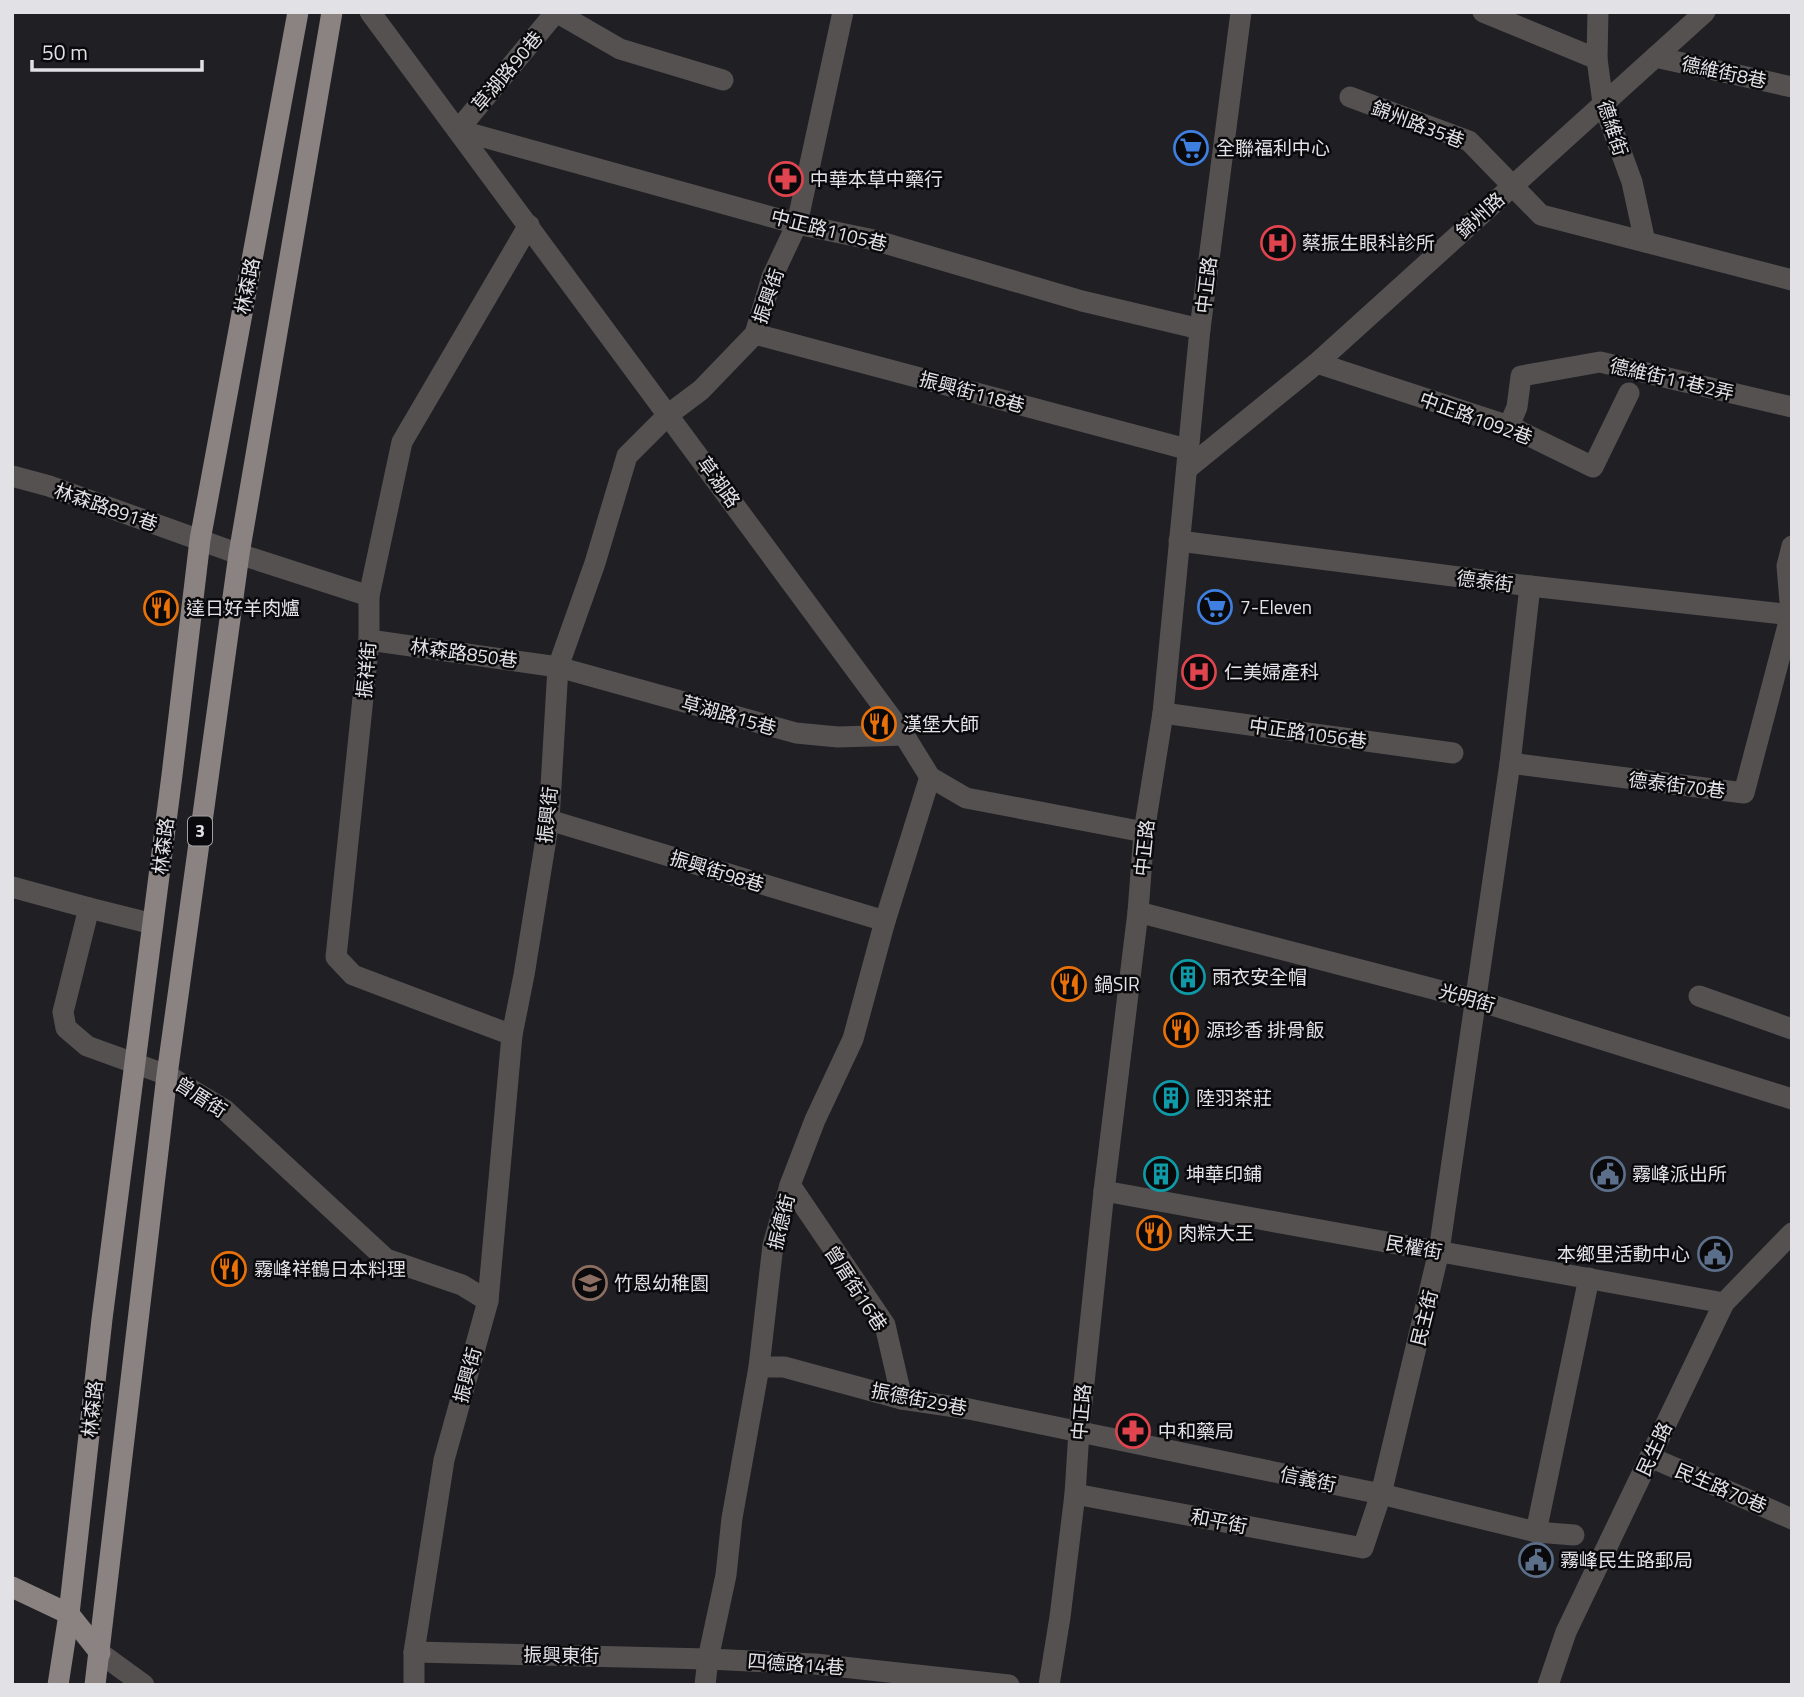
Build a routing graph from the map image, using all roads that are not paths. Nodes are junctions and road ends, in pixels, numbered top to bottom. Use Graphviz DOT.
graph roads {
  1 [pos="298,12"];
  2 [pos="331,12"];
  3 [pos="370,12"];
  4 [pos="556,12"];
  5 [pos="843,12"];
  6 [pos="1241,12"];
  7 [pos="1483,12"];
  8 [pos="1598,12"];
  9 [pos="1705,12"];
  10 [pos="1655,57"];
  11 [pos="1597,59"];
  12 [pos="723,80"];
  13 [pos="1792,87"];
  14 [pos="1350,97"];
  15 [pos="1603,103"];
  16 [pos="458,130"];
  17 [pos="1514,185"];
  18 [pos="797,224"];
  19 [pos="529,225"];
  20 [pos="1645,242"];
  21 [pos="1792,280"];
  22 [pos="1200,330"];
  23 [pos="755,334"];
  24 [pos="1317,363"];
  25 [pos="1629,393"];
  26 [pos="1792,407"];
  27 [pos="669,414"];
  28 [pos="1509,426"];
  29 [pos="1189,459"];
  30 [pos="12,476"];
  31 [pos="200,540"];
  32 [pos="1179,541"];
  33 [pos="1792,546"];
  34 [pos="239,554"];
  35 [pos="1530,586"];
  36 [pos="369,596"];
  37 [pos="1791,615"];
  38 [pos="369,640"];
  39 [pos="558,667"];
  40 [pos="1163,713"];
  41 [pos="904,734"];
  42 [pos="1453,753"];
  43 [pos="1510,763"];
  44 [pos="930,777"];
  45 [pos="548,820"];
  46 [pos="1144,832"];
  47 [pos="12,887"];
  48 [pos="89,908"];
  49 [pos="1138,912"];
  50 [pos="885,921"];
  51 [pos="153,924"];
  52 [pos="1699,996"];
  53 [pos="1476,1000"];
  54 [pos="1792,1029"];
  55 [pos="512,1035"];
  56 [pos="136,1065"];
  57 [pos="167,1075"];
  58 [pos="1792,1099"];
  59 [pos="790,1185"];
  60 [pos="1104,1191"];
  61 [pos="1792,1233"];
  62 [pos="1440,1251"];
  63 [pos="1589,1278"];
  64 [pos="488,1301"];
  65 [pos="1724,1303"];
  66 [pos="759,1367"];
  67 [pos="902,1399"];
  68 [pos="1079,1431"];
  69 [pos="1650,1457"];
  70 [pos="1075,1494"];
  71 [pos="1381,1494"];
  72 [pos="1792,1519"];
  73 [pos="1536,1532"];
  74 [pos="1574,1535"];
  75 [pos="1363,1548"];
  76 [pos="12,1587"];
  77 [pos="69,1614"];
  78 [pos="414,1652"];
  79 [pos="100,1653"];
  80 [pos="708,1659"];
  81 [pos="58,1685"];
  82 [pos="95,1685"];
  83 [pos="144,1685"];
  84 [pos="414,1685"];
  85 [pos="705,1685"];
  86 [pos="1009,1685"];
  87 [pos="1049,1685"];
  88 [pos="1548,1685"];
  1 -- 31 [label="main road, 林森路 / 3"];
  2 -- 34 [label="main road, 林森路 / 3"];
  3 -- 16 [label="street, 草湖路"];
  4 -- 12 [label="street"];
  4 -- 16 [label="street, 草湖路90巷"];
  5 -- 18 [label="street, 振興街"];
  6 -- 22 [label="street, 中正路"];
  7 -- 11 [label="street"];
  8 -- 11 [label="street, 德維街"];
  9 -- 10 [label="street, 錦州路"];
  10 -- 13 [label="street, 德維街8巷"];
  10 -- 15 [label="street, 錦州路"];
  11 -- 15 [label="street, 德維街"];
  14 -- 17 [label="street, 錦州路35巷"];
  15 -- 17 [label="street, 錦州路"];
  15 -- 20 [label="street, 德維街"];
  16 -- 18 [label="street, 中正路1105巷"];
  16 -- 19 [label="street, 草湖路"];
  17 -- 20 [label="street"];
  17 -- 24 [label="street, 錦州路"];
  18 -- 22 [label="street, 中正路1105巷"];
  18 -- 23 [label="street, 振興街"];
  19 -- 27 [label="street, 草湖路"];
  19 -- 36 [label="street, 振祥街"];
  20 -- 21 [label="street"];
  22 -- 29 [label="street, 中正路"];
  23 -- 27 [label="street, 振興街"];
  23 -- 29 [label="street, 振興街118巷"];
  24 -- 28 [label="street, 中正路1092巷"];
  24 -- 29 [label="street, 錦州路"];
  25 -- 28 [label="street, 中正路1092巷"];
  26 -- 28 [label="street, 德維街11巷2弄"];
  27 -- 39 [label="street, 振興街"];
  27 -- 41 [label="street, 草湖路"];
  29 -- 32 [label="street, 中正路"];
  30 -- 31 [label="street, 林森路891巷"];
  31 -- 34 [label="street, 林森路891巷"];
  31 -- 51 [label="main road, 林森路 / 3"];
  32 -- 35 [label="street, 德泰街"];
  32 -- 40 [label="street, 中正路"];
  33 -- 37 [label="street"];
  34 -- 36 [label="street"];
  34 -- 57 [label="main road, 林森路 / 3"];
  35 -- 37 [label="street, 德泰街"];
  35 -- 43 [label="street, 民主街"];
  36 -- 38 [label="street, 振祥街"];
  37 -- 43 [label="street, 德泰街70巷"];
  38 -- 39 [label="street, 林森路850巷"];
  38 -- 55 [label="street, 振祥街"];
  39 -- 41 [label="street, 草湖路15巷"];
  39 -- 45 [label="street, 振興街"];
  40 -- 42 [label="street, 中正路1056巷"];
  40 -- 46 [label="street, 中正路"];
  41 -- 44 [label="street, 草湖路"];
  43 -- 53 [label="street, 民主街"];
  44 -- 46 [label="street, 草湖路"];
  44 -- 50 [label="street, 振德街"];
  45 -- 50 [label="street, 振興街98巷"];
  45 -- 55 [label="street, 振興街"];
  46 -- 49 [label="street, 中正路"];
  47 -- 48 [label="street"];
  48 -- 51 [label="street"];
  48 -- 56 [label="street, 曾厝街"];
  49 -- 53 [label="street, 光明街"];
  49 -- 60 [label="street, 中正路"];
  50 -- 59 [label="street, 振德街"];
  51 -- 56 [label="main road, 林森路 / 3"];
  52 -- 54 [label="street"];
  53 -- 58 [label="street, 光明街"];
  53 -- 62 [label="street, 民主街"];
  55 -- 64 [label="street, 振興街"];
  56 -- 57 [label="street, 曾厝街"];
  56 -- 77 [label="main road, 林森路 / 3"];
  57 -- 64 [label="street, 曾厝街"];
  57 -- 79 [label="main road, 林森路 / 3"];
  59 -- 66 [label="street, 振德街"];
  59 -- 67 [label="street, 曾厝街16巷"];
  60 -- 62 [label="street, 民權街"];
  60 -- 68 [label="street, 中正路"];
  61 -- 65 [label="street, 民生路"];
  62 -- 63 [label="street, 民權街"];
  62 -- 71 [label="street, 民主街"];
  63 -- 65 [label="street, 民權街"];
  63 -- 73 [label="street"];
  64 -- 78 [label="street, 振興街"];
  65 -- 69 [label="street, 民生路"];
  66 -- 67 [label="street, 振德街29巷"];
  66 -- 80 [label="street, 振德街"];
  67 -- 68 [label="street, 振德街29巷"];
  68 -- 70 [label="street, 中正路"];
  68 -- 71 [label="street, 信義街"];
  69 -- 72 [label="street, 民生路70巷"];
  69 -- 88 [label="street, 民生路"];
  70 -- 75 [label="street, 和平街"];
  70 -- 87 [label="street, 中正路"];
  71 -- 73 [label="street, 信義街"];
  71 -- 75 [label="street, 民主街"];
  73 -- 74 [label="street, 信義街"];
  76 -- 77 [label="main road"];
  77 -- 79 [label="main road"];
  77 -- 81 [label="main road, 林森路 / 3"];
  78 -- 80 [label="street, 振興東街"];
  78 -- 84 [label="street, 振興街"];
  79 -- 82 [label="main road, 林森路 / 3"];
  79 -- 83 [label="street"];
  80 -- 85 [label="street, 振德街"];
  80 -- 86 [label="street, 四德路14巷"];
}
